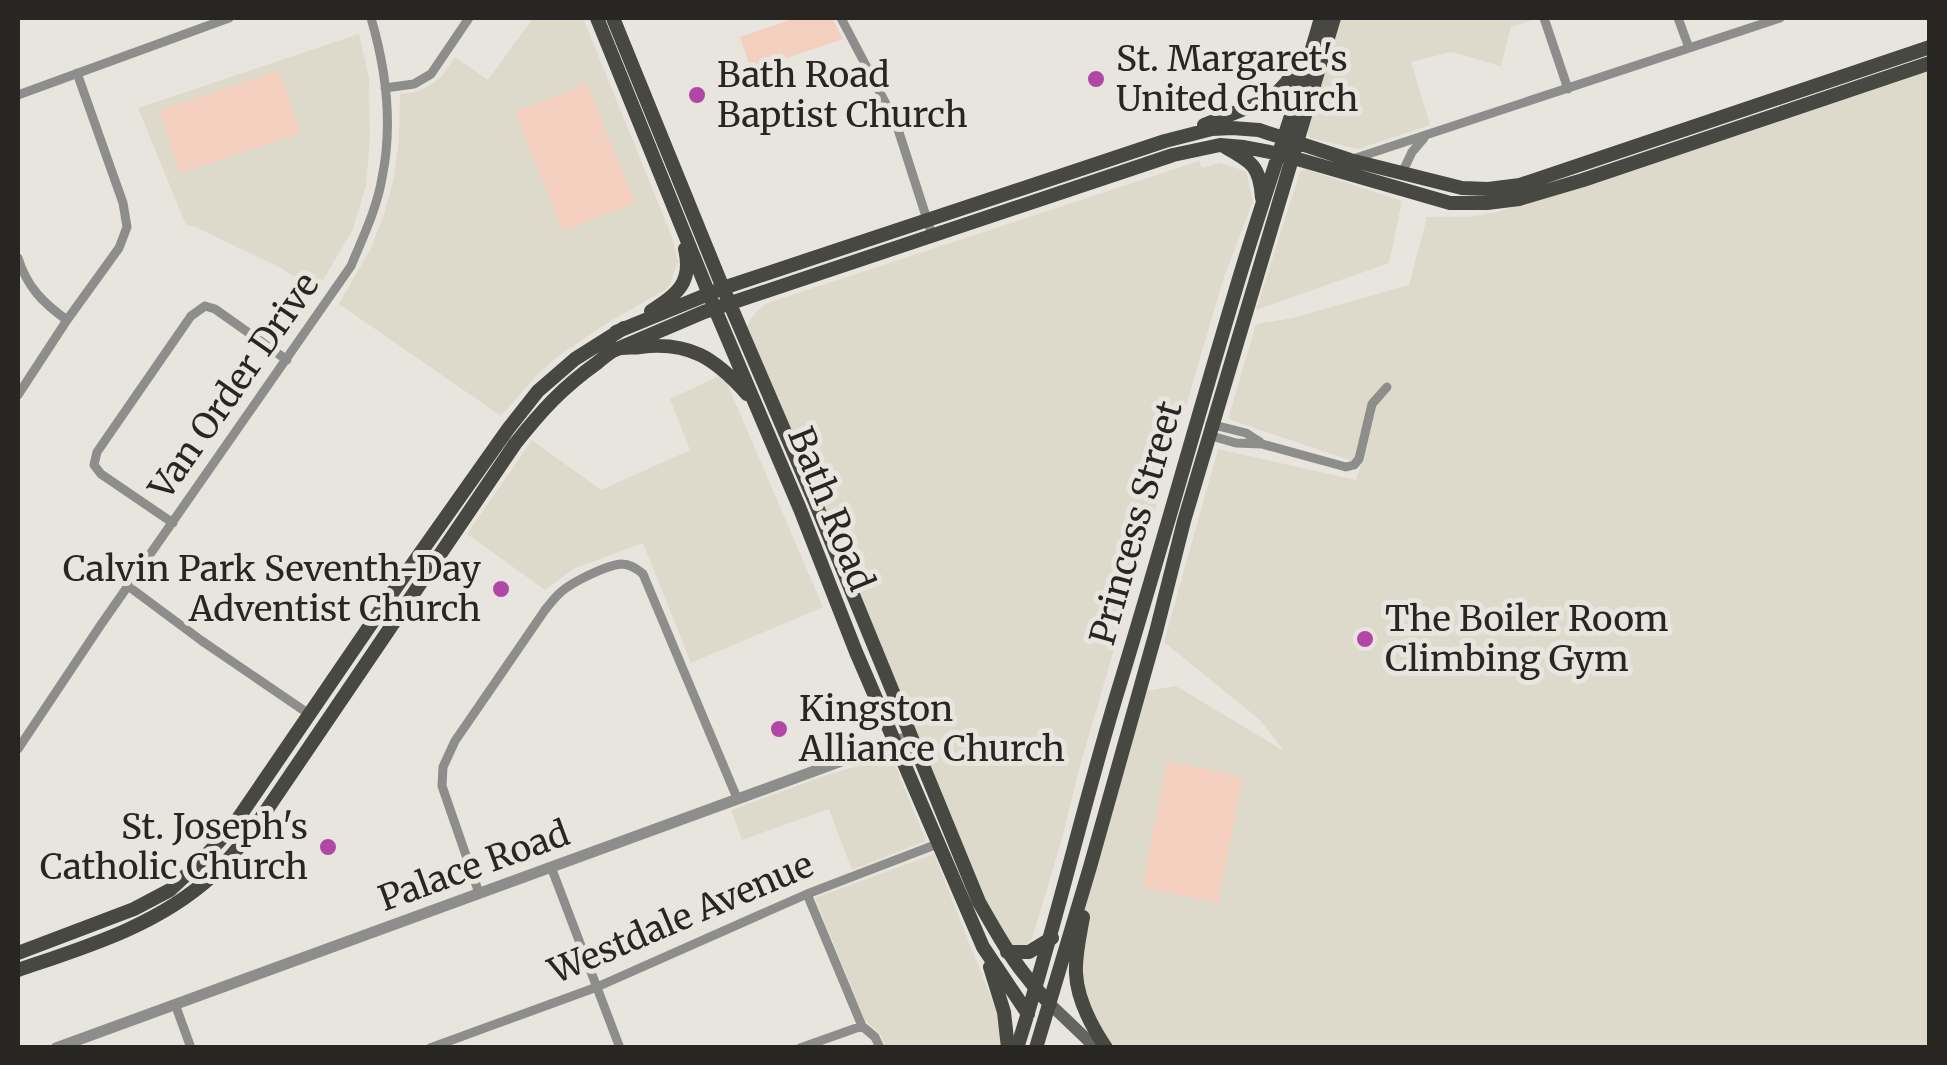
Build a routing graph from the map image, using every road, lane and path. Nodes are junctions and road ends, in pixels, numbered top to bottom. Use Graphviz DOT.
graph roads {
  1 [pos="229,18"];
  2 [pos="370,18"];
  3 [pos="469,18"];
  4 [pos="597,18"];
  5 [pos="614,18"];
  6 [pos="841,18"];
  7 [pos="1321,18"];
  8 [pos="1334,18"];
  9 [pos="1544,18"];
  10 [pos="1678,18"];
  11 [pos="1780,18"];
  12 [pos="1313,46"];
  13 [pos="1689,48"];
  14 [pos="1930,48"];
  15 [pos="1930,63"];
  16 [pos="77,74"];
  17 [pos="385,88"];
  18 [pos="1568,89"];
  19 [pos="18,95"];
  20 [pos="1426,136"];
  21 [pos="1291,139"];
  22 [pos="1165,141"];
  23 [pos="1220,145"];
  24 [pos="1287,156"];
  25 [pos="1350,160"];
  26 [pos="1398,181"];
  27 [pos="1263,208"];
  28 [pos="676,210"];
  29 [pos="930,228"];
  30 [pos="18,258"];
  31 [pos="716,290"];
  32 [pos="722,306"];
  33 [pos="67,320"];
  34 [pos="616,332"];
  35 [pos="616,350"];
  36 [pos="287,360"];
  37 [pos="1386,387"];
  38 [pos="18,395"];
  39 [pos="754,402"];
  40 [pos="1204,428"];
  41 [pos="173,522"];
  42 [pos="128,586"];
  43 [pos="341,702"];
  44 [pos="310,714"];
  45 [pos="910,736"];
  46 [pos="894,742"];
  47 [pos="18,749"];
  48 [pos="306,752"];
  49 [pos="738,798"];
  50 [pos="945,841"];
  51 [pos="551,867"];
  52 [pos="1090,867"];
  53 [pos="480,893"];
  54 [pos="807,894"];
  55 [pos="1052,938"];
  56 [pos="983,947"];
  57 [pos="1007,952"];
  58 [pos="18,953"];
  59 [pos="18,970"];
  60 [pos="597,987"];
  61 [pos="1036,989"];
  62 [pos="175,1004"];
  63 [pos="1050,1004"];
  64 [pos="1028,1014"];
  65 [pos="862,1026"];
  66 [pos="1040,1044"];
  67 [pos="56,1048"];
  68 [pos="191,1048"];
  69 [pos="430,1048"];
  70 [pos="620,1048"];
  71 [pos="800,1048"];
  72 [pos="880,1048"];
  73 [pos="1008,1048"];
  74 [pos="1018,1048"];
  75 [pos="1096,1048"];
  76 [pos="1106,1048"];
  1 -- 16 [label="street"];
  2 -- 17 [label="street, Van Order Drive"];
  3 -- 17 [label="street"];
  4 -- 28 [label="main road, Bath Road"];
  5 -- 31 [label="main road, Bath Road"];
  6 -- 29 [label="street"];
  7 -- 12 [label="main road, Princess Street"];
  8 -- 21 [label="main road, Princess Street"];
  9 -- 18 [label="street"];
  10 -- 13 [label="street"];
  11 -- 13 [label="street"];
  12 -- 21 [label="main road, Princess Street"];
  12 -- 22 [label="main road"];
  13 -- 18 [label="street"];
  14 -- 26 [label="main road"];
  15 -- 26 [label="main road"];
  16 -- 19 [label="street"];
  16 -- 33 [label="street"];
  17 -- 36 [label="street, Van Order Drive"];
  18 -- 20 [label="street"];
  20 -- 25 [label="street"];
  20 -- 26 [label="street"];
  21 -- 22 [label="main road"];
  21 -- 24 [label="main road, Princess Street"];
  21 -- 25 [label="main road"];
  22 -- 29 [label="main road"];
  23 -- 24 [label="main road"];
  23 -- 27 [label="main road"];
  23 -- 29 [label="main road"];
  24 -- 26 [label="main road"];
  24 -- 27 [label="main road, Princess Street"];
  24 -- 40 [label="main road, Princess Street"];
  25 -- 26 [label="main road"];
  27 -- 40 [label="main road, Princess Street"];
  28 -- 31 [label="main road, Bath Road"];
  28 -- 34 [label="main road"];
  29 -- 31 [label="main road"];
  29 -- 32 [label="main road"];
  30 -- 33 [label="street"];
  31 -- 32 [label="main road, Bath Road"];
  31 -- 34 [label="main road"];
  32 -- 35 [label="main road"];
  32 -- 39 [label="main road, Bath Road"];
  32 -- 45 [label="main road, Bath Road"];
  33 -- 38 [label="street"];
  34 -- 44 [label="main road"];
  35 -- 39 [label="main road"];
  35 -- 43 [label="main road"];
  36 -- 41 [label="street, Van Order Drive"];
  36 -- 41 [label="street"];
  37 -- 40 [label="street"];
  39 -- 46 [label="main road, Bath Road"];
  40 -- 52 [label="main road, Princess Street"];
  40 -- 55 [label="main road, Princess Street"];
  41 -- 42 [label="street, Van Order Drive"];
  42 -- 44 [label="street"];
  42 -- 47 [label="street, Van Order Drive"];
  43 -- 44 [label="main road"];
  43 -- 48 [label="main road"];
  44 -- 48 [label="main road"];
  44 -- 58 [label="main road"];
  45 -- 46 [label="street, Palace Road"];
  45 -- 50 [label="main road, Bath Road"];
  46 -- 49 [label="street, Palace Road"];
  46 -- 50 [label="main road, Bath Road"];
  48 -- 59 [label="main road"];
  49 -- 51 [label="street, Palace Road"];
  49 -- 53 [label="street"];
  50 -- 54 [label="street, Westdale Avenue"];
  50 -- 56 [label="main road, Bath Road"];
  50 -- 57 [label="main road, Bath Road"];
  51 -- 53 [label="street, Palace Road"];
  51 -- 60 [label="street"];
  52 -- 63 [label="main road, Princess Street"];
  52 -- 76 [label="main road"];
  53 -- 62 [label="street, Palace Road"];
  54 -- 60 [label="street, Westdale Avenue"];
  54 -- 65 [label="street"];
  55 -- 57 [label="main road"];
  55 -- 61 [label="main road, Princess Street"];
  56 -- 64 [label="main road, Bath Road"];
  56 -- 73 [label="main road"];
  57 -- 61 [label="main road, Bath Road"];
  60 -- 69 [label="street, Westdale Avenue"];
  60 -- 70 [label="street"];
  61 -- 63 [label="main road, Bath Road"];
  61 -- 64 [label="main road, Princess Street"];
  62 -- 67 [label="street, Palace Road"];
  62 -- 68 [label="street"];
  63 -- 66 [label="main road, Princess Street"];
  63 -- 75 [label="main road"];
  64 -- 66 [label="main road"];
  64 -- 74 [label="main road, Princess Street"];
  65 -- 71 [label="street"];
  65 -- 72 [label="street"];
}
